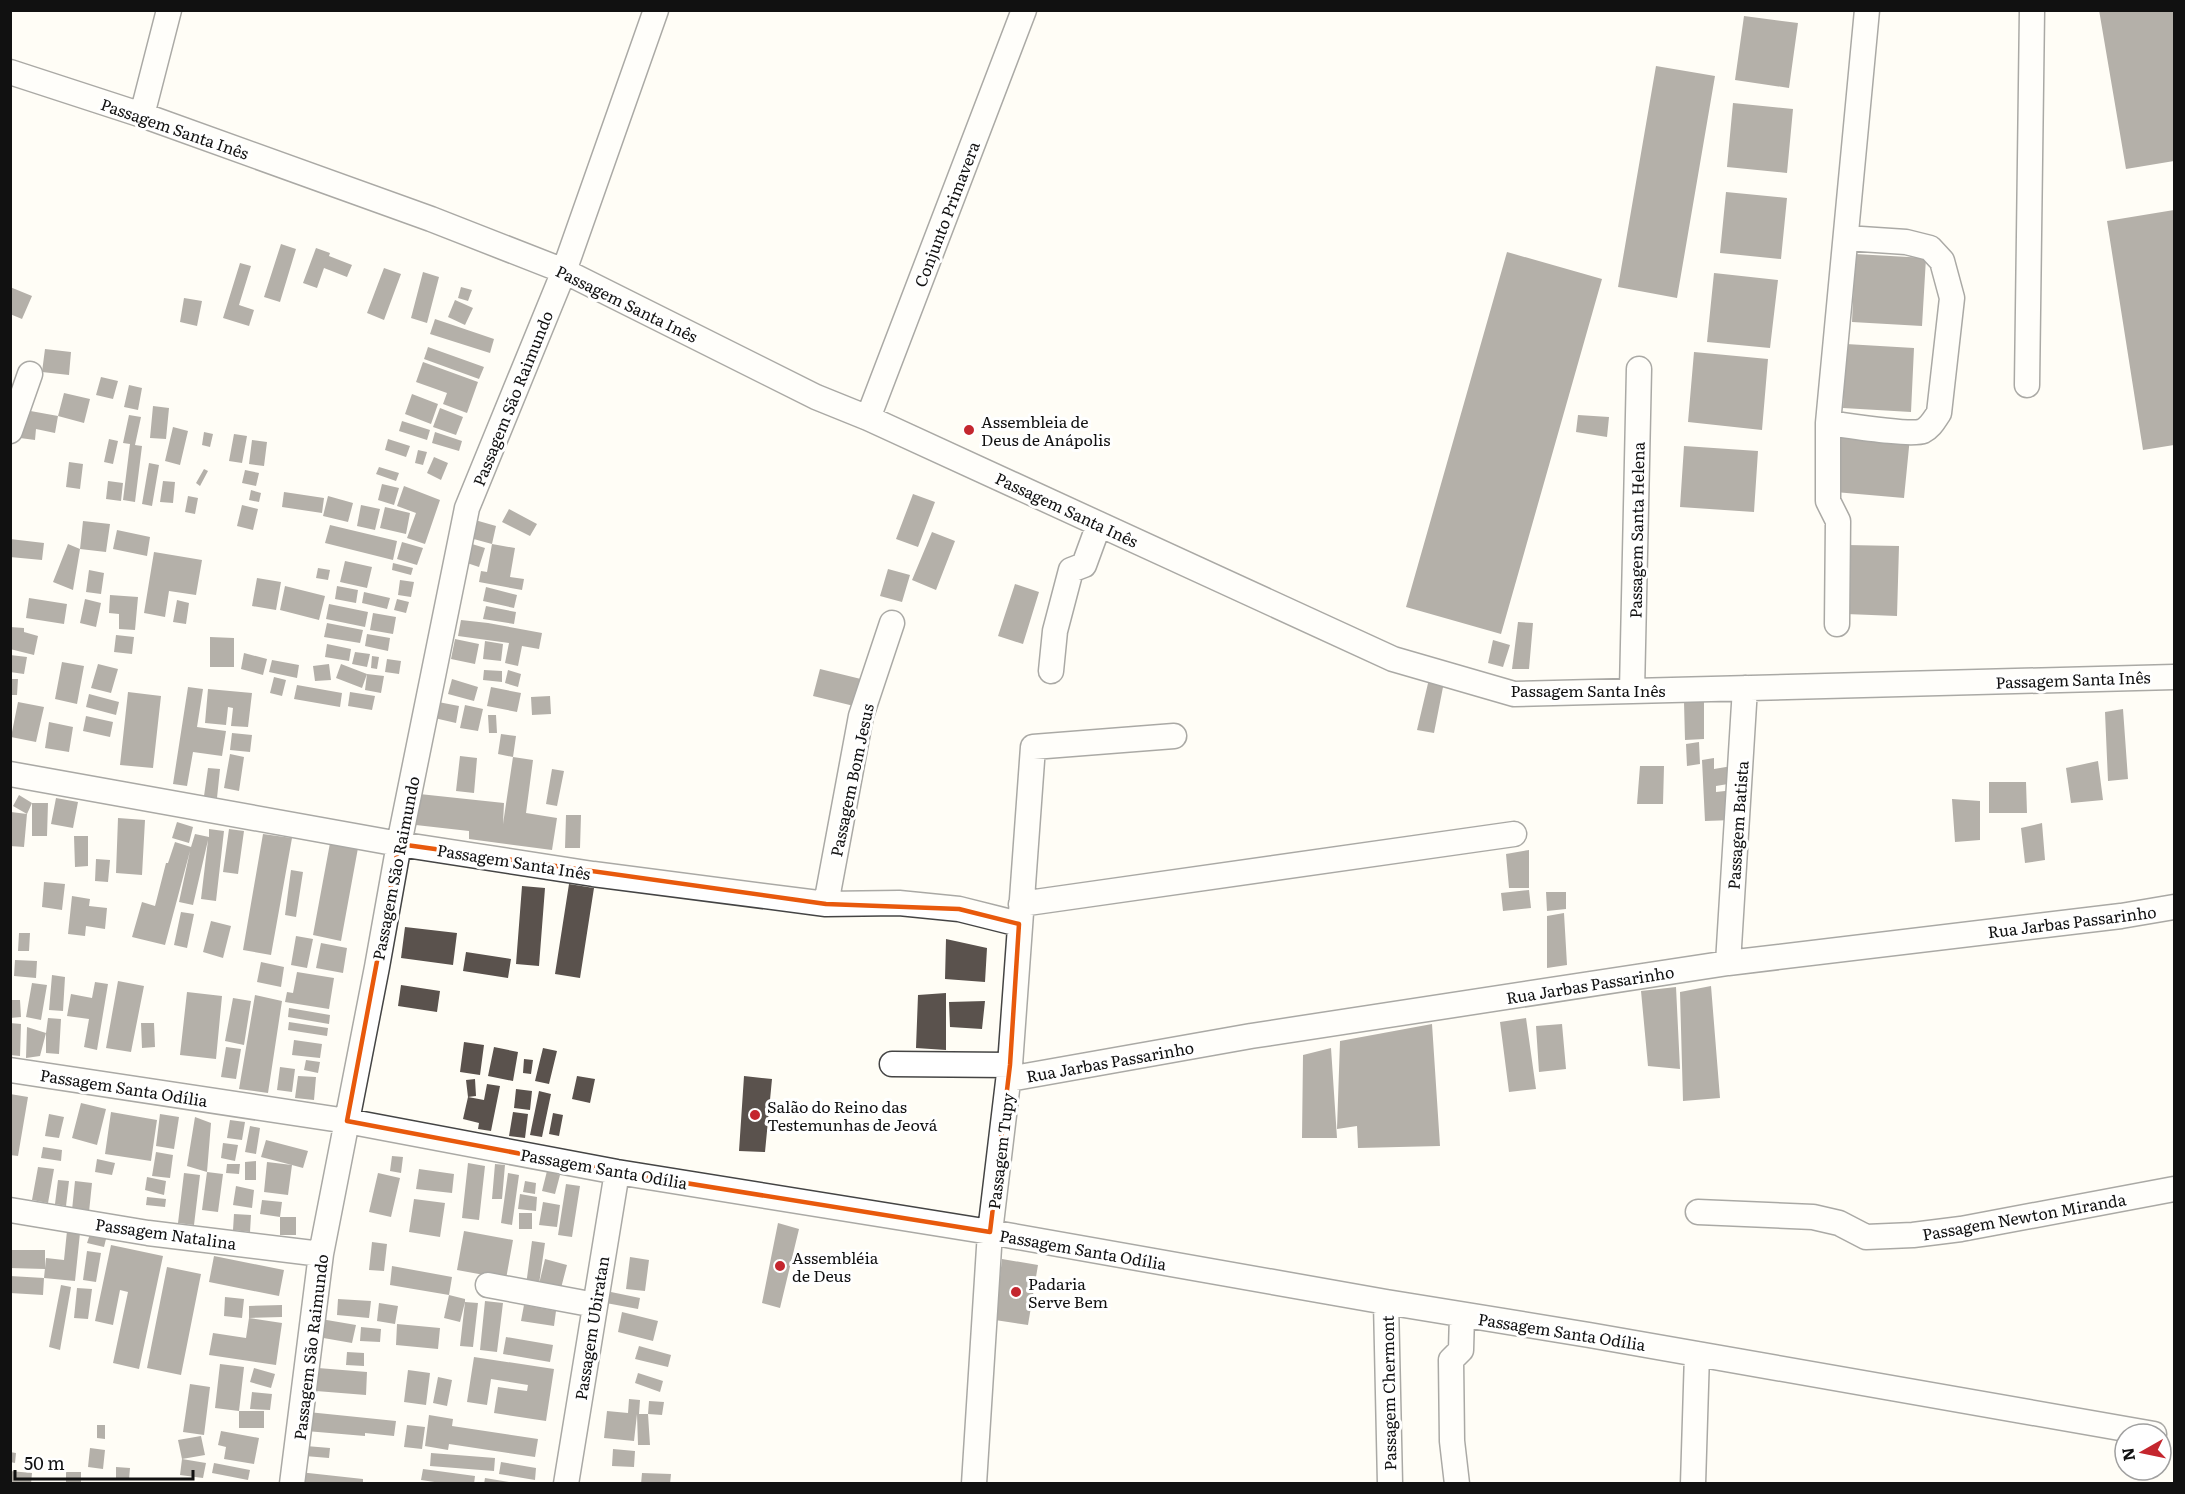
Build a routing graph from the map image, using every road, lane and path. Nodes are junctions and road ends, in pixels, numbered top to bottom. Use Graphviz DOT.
graph roads {
  1 [pos="169,10"];
  2 [pos="657,10"];
  3 [pos="1024,10"];
  4 [pos="1867,10"];
  5 [pos="2032,10"];
  6 [pos="10,72"];
  7 [pos="141,115"];
  8 [pos="1846,238"];
  9 [pos="564,271"];
  10 [pos="1639,369"];
  11 [pos="30,374"];
  12 [pos="2027,385"];
  13 [pos="868,418"];
  14 [pos="1828,423"];
  15 [pos="10,431"];
  16 [pos="1099,524"];
  17 [pos="892,623"];
  18 [pos="1837,624"];
  19 [pos="1051,671"];
  20 [pos="2175,677"];
  21 [pos="1745,688"];
  22 [pos="1632,691"];
  23 [pos="1174,736"];
  24 [pos="10,774"];
  25 [pos="1514,834"];
  26 [pos="399,844"];
  27 [pos="826,904"];
  28 [pos="2175,907"];
  29 [pos="1020,914"];
  30 [pos="1728,963"];
  31 [pos="892,1064"];
  32 [pos="10,1070"];
  33 [pos="1009,1072"];
  34 [pos="347,1121"];
  35 [pos="618,1172"];
  36 [pos="2175,1190"];
  37 [pos="10,1210"];
  38 [pos="1698,1212"];
  39 [pos="990,1232"];
  40 [pos="321,1254"];
  41 [pos="488,1286"];
  42 [pos="1386,1302"];
  43 [pos="594,1305"];
  44 [pos="1462,1315"];
  45 [pos="1696,1354"];
  46 [pos="2113,1427"];
  47 [pos="292,1484"];
  48 [pos="566,1484"];
  49 [pos="974,1484"];
  50 [pos="1390,1484"];
  51 [pos="1457,1484"];
  52 [pos="1693,1484"];
  1 -- 7 [label="street"];
  2 -- 9 [label="street, Passagem São Raimundo"];
  3 -- 13 [label="street, Conjunto Primavera"];
  4 -- 8 [label="street"];
  5 -- 12 [label="street"];
  6 -- 7 [label="street, Passagem Santa Inês"];
  7 -- 9 [label="street, Passagem Santa Inês"];
  8 -- 14 [label="street"];
  8 -- 14 [label="street"];
  9 -- 13 [label="street, Passagem Santa Inês"];
  9 -- 26 [label="street, Passagem São Raimundo"];
  10 -- 22 [label="street, Passagem Santa Helena"];
  11 -- 15 [label="street"];
  13 -- 16 [label="street, Passagem Santa Inês"];
  14 -- 18 [label="street"];
  16 -- 19 [label="street"];
  16 -- 22 [label="street, Passagem Santa Inês"];
  17 -- 27 [label="street, Passagem Bom Jesus"];
  20 -- 21 [label="street, Passagem Santa Inês"];
  21 -- 22 [label="street, Passagem Santa Inês"];
  21 -- 30 [label="street, Passagem Batista"];
  23 -- 29 [label="street, Passagem Tupy"];
  24 -- 26 [label="street, Passagem Santa Inês"];
  25 -- 29 [label="street, Passagem Santa Inês"];
  26 -- 27 [label="street, Passagem Santa Inês"];
  26 -- 34 [label="street, Passagem São Raimundo"];
  27 -- 29 [label="street, Passagem Santa Inês"];
  28 -- 30 [label="street, Rua Jarbas Passarinho"];
  29 -- 33 [label="street, Passagem Tupy"];
  30 -- 33 [label="street, Rua Jarbas Passarinho"];
  31 -- 33 [label="street, Rua Jarbas Passarinho"];
  32 -- 34 [label="street, Passagem Santa Odília"];
  33 -- 39 [label="street, Passagem Tupy"];
  34 -- 35 [label="street, Passagem Santa Odília"];
  34 -- 40 [label="street, Passagem São Raimundo"];
  35 -- 39 [label="street, Passagem Santa Odília"];
  35 -- 43 [label="street, Passagem Ubiratan"];
  36 -- 38 [label="street, Passagem Newton Miranda"];
  37 -- 40 [label="street, Passagem Natalina"];
  39 -- 42 [label="street, Passagem Santa Odília"];
  39 -- 49 [label="street, Passagem Tupy"];
  40 -- 47 [label="street, Passagem São Raimundo"];
  41 -- 43 [label="street"];
  42 -- 44 [label="street, Passagem Santa Odília"];
  42 -- 50 [label="street, Passagem Chermont"];
  43 -- 48 [label="street, Passagem Ubiratan"];
  44 -- 45 [label="street, Passagem Santa Odília"];
  44 -- 51 [label="street"];
  45 -- 46 [label="street, Passagem Santa Odília"];
  45 -- 52 [label="street"];
}
